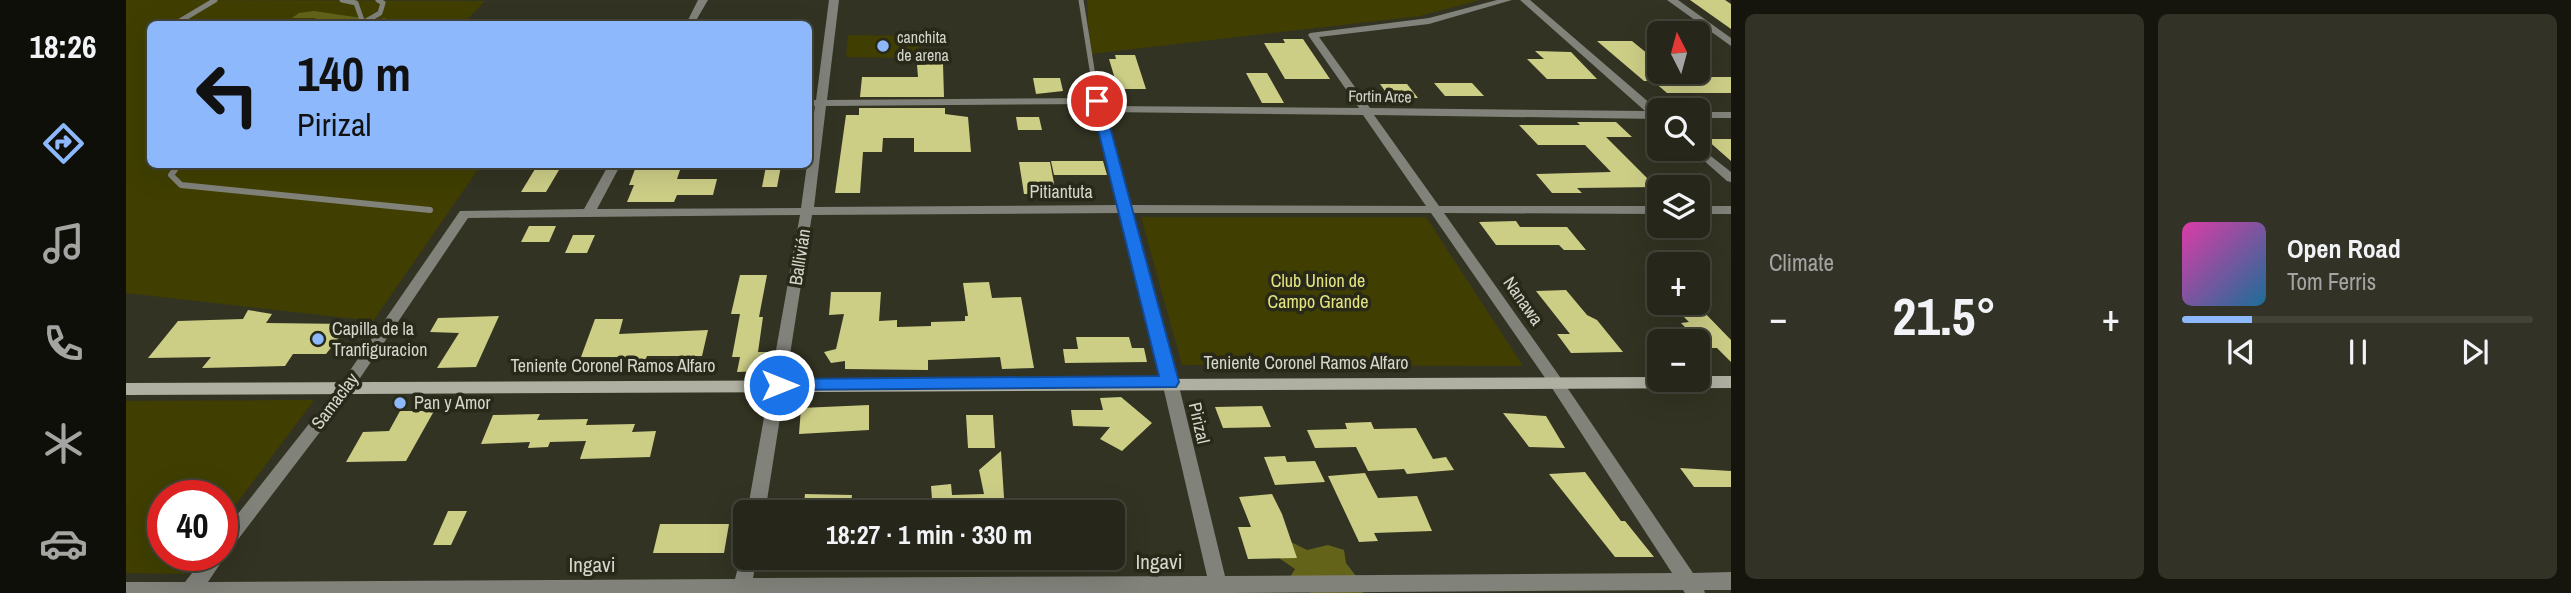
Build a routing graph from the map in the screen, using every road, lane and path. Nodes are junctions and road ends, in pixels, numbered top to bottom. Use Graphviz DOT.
graph roads {
  1 [pos="215,0"];
  2 [pos="342,0"];
  3 [pos="379,0"];
  4 [pos="703,0"];
  5 [pos="834,0"];
  6 [pos="1081,0"];
  7 [pos="1507,0"];
  8 [pos="1525,0"];
  9 [pos="1672,0"];
  10 [pos="180,21"];
  11 [pos="361,21"];
  12 [pos="367,21"];
  13 [pos="692,21"];
  14 [pos="1731,43"];
  15 [pos="814,103"];
  16 [pos="1098,105"];
  17 [pos="1647,105"];
  18 [pos="1368,111"];
  19 [pos="1647,115"];
  20 [pos="1710,115"];
  21 [pos="1731,115"];
  22 [pos="812,134"];
  23 [pos="1710,160"];
  24 [pos="175,168"];
  25 [pos="613,168"];
  26 [pos="810,168"];
  27 [pos="1731,178"];
  28 [pos="1124,209"];
  29 [pos="1436,209"];
  30 [pos="430,210"];
  31 [pos="807,210"];
  32 [pos="1647,210"];
  33 [pos="1710,210"];
  34 [pos="1731,210"];
  35 [pos="589,212"];
  36 [pos="464,214"];
  37 [pos="1170,382"];
  38 [pos="1555,382"];
  39 [pos="1731,382"];
  40 [pos="779,385"];
  41 [pos="347,386"];
  42 [pos="126,389"];
  43 [pos="758,500"];
  44 [pos="238,527"];
  45 [pos="746,570"];
  46 [pos="205,571"];
  47 [pos="1731,581"];
  48 [pos="1692,587"];
  49 [pos="1219,589"];
  50 [pos="742,590"];
  51 [pos="126,591"];
  52 [pos="189,592"];
  1 -- 10 [label="lane"];
  2 -- 11 [label="lane"];
  3 -- 12 [label="lane"];
  4 -- 13 [label="street"];
  5 -- 15 [label="street, Ballivián"];
  6 -- 16 [label="lane"];
  7 -- 18 [label="street, Nanawa"];
  8 -- 17 [label="street"];
  9 -- 14 [label="street"];
  15 -- 16 [label="street, Fortin Arce"];
  15 -- 22 [label="street, Ballivián"];
  16 -- 18 [label="street, Fortin Arce"];
  16 -- 28 [label="street, Pirizal"];
  18 -- 19 [label="street, Fortin Arce"];
  18 -- 29 [label="street, Nanawa"];
  20 -- 21 [label="street"];
  23 -- 27 [label="street"];
  24 -- 30 [label="lane"];
  25 -- 35 [label="street"];
  26 -- 31 [label="street, Ballivián"];
  28 -- 29 [label="street, Pitiantuta"];
  28 -- 31 [label="street, Pitiantuta"];
  28 -- 37 [label="street, Pirizal"];
  29 -- 32 [label="street, Pitiantuta"];
  29 -- 38 [label="street, Nanawa"];
  31 -- 35 [label="street, Pitiantuta"];
  31 -- 40 [label="street, Ballivián"];
  33 -- 34 [label="street"];
  35 -- 36 [label="street, Pitiantuta"];
  36 -- 41 [label="street, Samaclay"];
  37 -- 38 [label="street, Teniente Coronel Ramos Alfaro"];
  37 -- 40 [label="street, Teniente Coronel Ramos Alfaro"];
  37 -- 49 [label="street, Pirizal"];
  38 -- 39 [label="street, Teniente Coronel Ramos Alfaro"];
  38 -- 48 [label="street, Nanawa"];
  40 -- 41 [label="street, Teniente Coronel Ramos Alfaro"];
  40 -- 43 [label="street, Ballivián"];
  41 -- 42 [label="street, Teniente Coronel Ramos Alfaro"];
  41 -- 44 [label="street, Samaclay"];
  45 -- 50 [label="street"];
  46 -- 52 [label="street"];
  47 -- 48 [label="street, Ingavi"];
  48 -- 49 [label="street, Ingavi"];
  49 -- 50 [label="street, Ingavi"];
  50 -- 52 [label="street, Ingavi"];
  51 -- 52 [label="street, Ingavi"];
}
